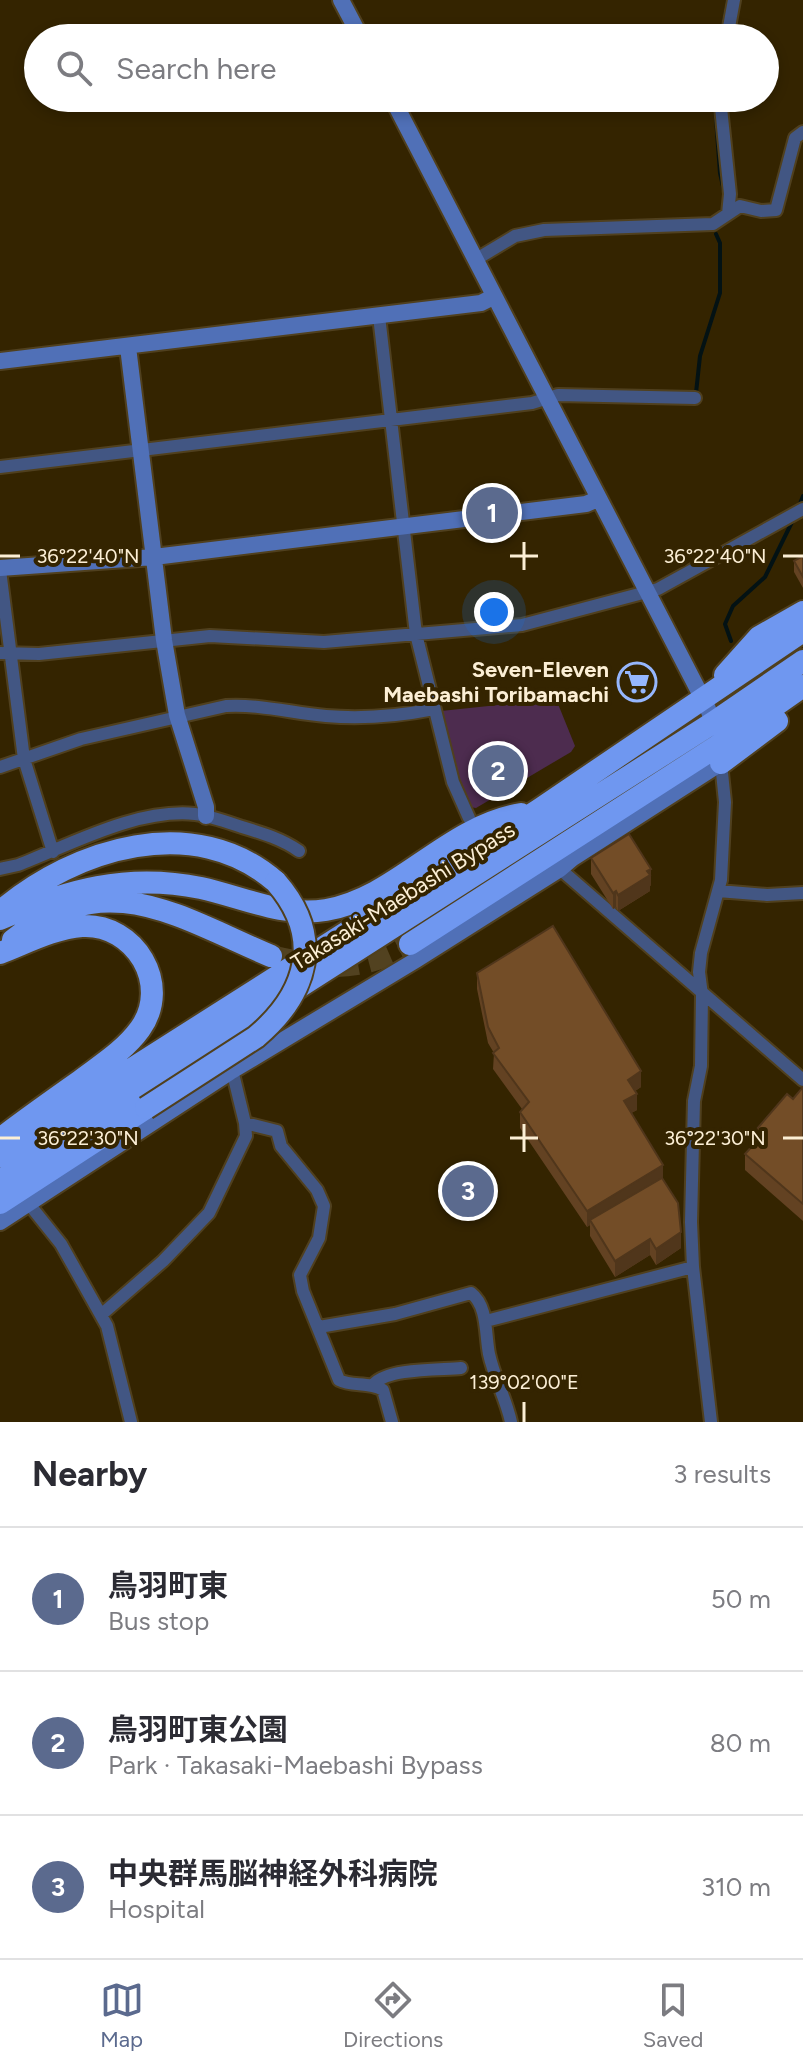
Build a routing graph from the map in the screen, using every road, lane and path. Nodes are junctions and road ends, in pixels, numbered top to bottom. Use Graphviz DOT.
graph roads {
  1 [pos="341,0"];
  2 [pos="734,0"];
  3 [pos="354,24"];
  4 [pos="730,24"];
  5 [pos="399,112"];
  6 [pos="721,112"];
  7 [pos="803,132"];
  8 [pos="727,216"];
  9 [pos="475,260"];
  10 [pos="493,297"];
  11 [pos="379,316"];
  12 [pos="128,347"];
  13 [pos="0,361"];
  14 [pos="546,398"];
  15 [pos="695,398"];
  16 [pos="391,420"];
  17 [pos="140,450"];
  18 [pos="0,467"];
  19 [pos="598,499"];
  20 [pos="803,509"];
  21 [pos="403,526"];
  22 [pos="154,557"];
  23 [pos="0,569"];
  24 [pos="647,592"];
  25 [pos="803,612"];
  26 [pos="803,631"];
  27 [pos="416,634"];
  28 [pos="164,640"];
  29 [pos="5,654"];
  30 [pos="803,661"];
  31 [pos="723,684"];
  32 [pos="803,686"];
  33 [pos="702,698"];
  34 [pos="803,700"];
  35 [pos="434,709"];
  36 [pos="177,715"];
  37 [pos="714,722"];
  38 [pos="720,754"];
  39 [pos="24,759"];
  40 [pos="0,767"];
  41 [pos="537,811"];
  42 [pos="206,816"];
  43 [pos="469,818"];
  44 [pos="299,851"];
  45 [pos="53,852"];
  46 [pos="0,869"];
  47 [pos="560,869"];
  48 [pos="718,891"];
  49 [pos="803,893"];
  50 [pos="0,912"];
  51 [pos="0,919"];
  52 [pos="410,944"];
  53 [pos="0,952"];
  54 [pos="271,956"];
  55 [pos="702,995"];
  56 [pos="230,1072"];
  57 [pos="803,1080"];
  58 [pos="245,1123"];
  59 [pos="0,1139"];
  60 [pos="0,1156"];
  61 [pos="0,1181"];
  62 [pos="0,1203"];
  63 [pos="29,1204"];
  64 [pos="0,1222"];
  65 [pos="693,1267"];
  66 [pos="101,1315"];
  67 [pos="486,1321"];
  68 [pos="319,1327"];
  69 [pos="461,1368"];
  70 [pos="374,1384"];
  71 [pos="131,1422"];
  72 [pos="392,1422"];
  73 [pos="511,1422"];
  74 [pos="711,1422"];
  1 -- 3 [label="street"];
  2 -- 4 [label="street"];
  5 -- 9 [label="street"];
  6 -- 8 [label="street"];
  7 -- 8 [label="street"];
  8 -- 9 [label="street"];
  9 -- 10 [label="street"];
  10 -- 11 [label="street"];
  10 -- 14 [label="street"];
  11 -- 12 [label="street"];
  11 -- 16 [label="street"];
  12 -- 13 [label="street"];
  12 -- 17 [label="street"];
  14 -- 15 [label="street"];
  14 -- 16 [label="street"];
  14 -- 19 [label="street"];
  16 -- 17 [label="street"];
  16 -- 21 [label="street"];
  17 -- 18 [label="street"];
  17 -- 22 [label="street"];
  19 -- 21 [label="street"];
  19 -- 24 [label="street"];
  20 -- 24 [label="street"];
  21 -- 22 [label="street"];
  21 -- 27 [label="street"];
  22 -- 23 [label="street"];
  22 -- 28 [label="street"];
  23 -- 29 [label="street"];
  24 -- 27 [label="street"];
  24 -- 33 [label="street"];
  25 -- 31 [label="highway"];
  26 -- 31 [label="highway, Takasaki-Maebashi Bypass"];
  27 -- 28 [label="street"];
  27 -- 35 [label="street"];
  28 -- 29 [label="street"];
  28 -- 36 [label="street"];
  29 -- 39 [label="street"];
  30 -- 37 [label="highway, Takasaki-Maebashi Bypass"];
  31 -- 33 [label="highway, Takasaki-Maebashi Bypass"];
  32 -- 38 [label="highway"];
  33 -- 37 [label="street"];
  33 -- 41 [label="highway, Takasaki-Maebashi Bypass"];
  34 -- 38 [label="highway"];
  35 -- 36 [label="street"];
  35 -- 43 [label="street"];
  36 -- 39 [label="street"];
  36 -- 42 [label="street"];
  37 -- 38 [label="street"];
  37 -- 61 [label="highway, Takasaki-Maebashi Bypass"];
  38 -- 47 [label="street"];
  38 -- 48 [label="street"];
  38 -- 52 [label="highway"];
  39 -- 40 [label="street"];
  39 -- 45 [label="street"];
  41 -- 51 [label="highway"];
  41 -- 60 [label="highway, Takasaki-Maebashi Bypass"];
  42 -- 44 [label="street"];
  42 -- 45 [label="street"];
  45 -- 46 [label="street"];
  47 -- 55 [label="street"];
  47 -- 56 [label="street"];
  48 -- 49 [label="street"];
  48 -- 55 [label="street"];
  50 -- 62 [label="highway, bridge"];
  53 -- 54 [label="highway"];
  53 -- 59 [label="highway"];
  55 -- 57 [label="street"];
  55 -- 65 [label="street"];
  56 -- 58 [label="street"];
  56 -- 63 [label="street"];
  58 -- 66 [label="street"];
  58 -- 68 [label="street"];
  63 -- 64 [label="street"];
  63 -- 66 [label="street"];
  65 -- 67 [label="street"];
  65 -- 74 [label="street"];
  66 -- 71 [label="street"];
  67 -- 68 [label="street"];
  67 -- 73 [label="street"];
  68 -- 70 [label="street"];
  69 -- 70 [label="street"];
  70 -- 72 [label="street"];
}
